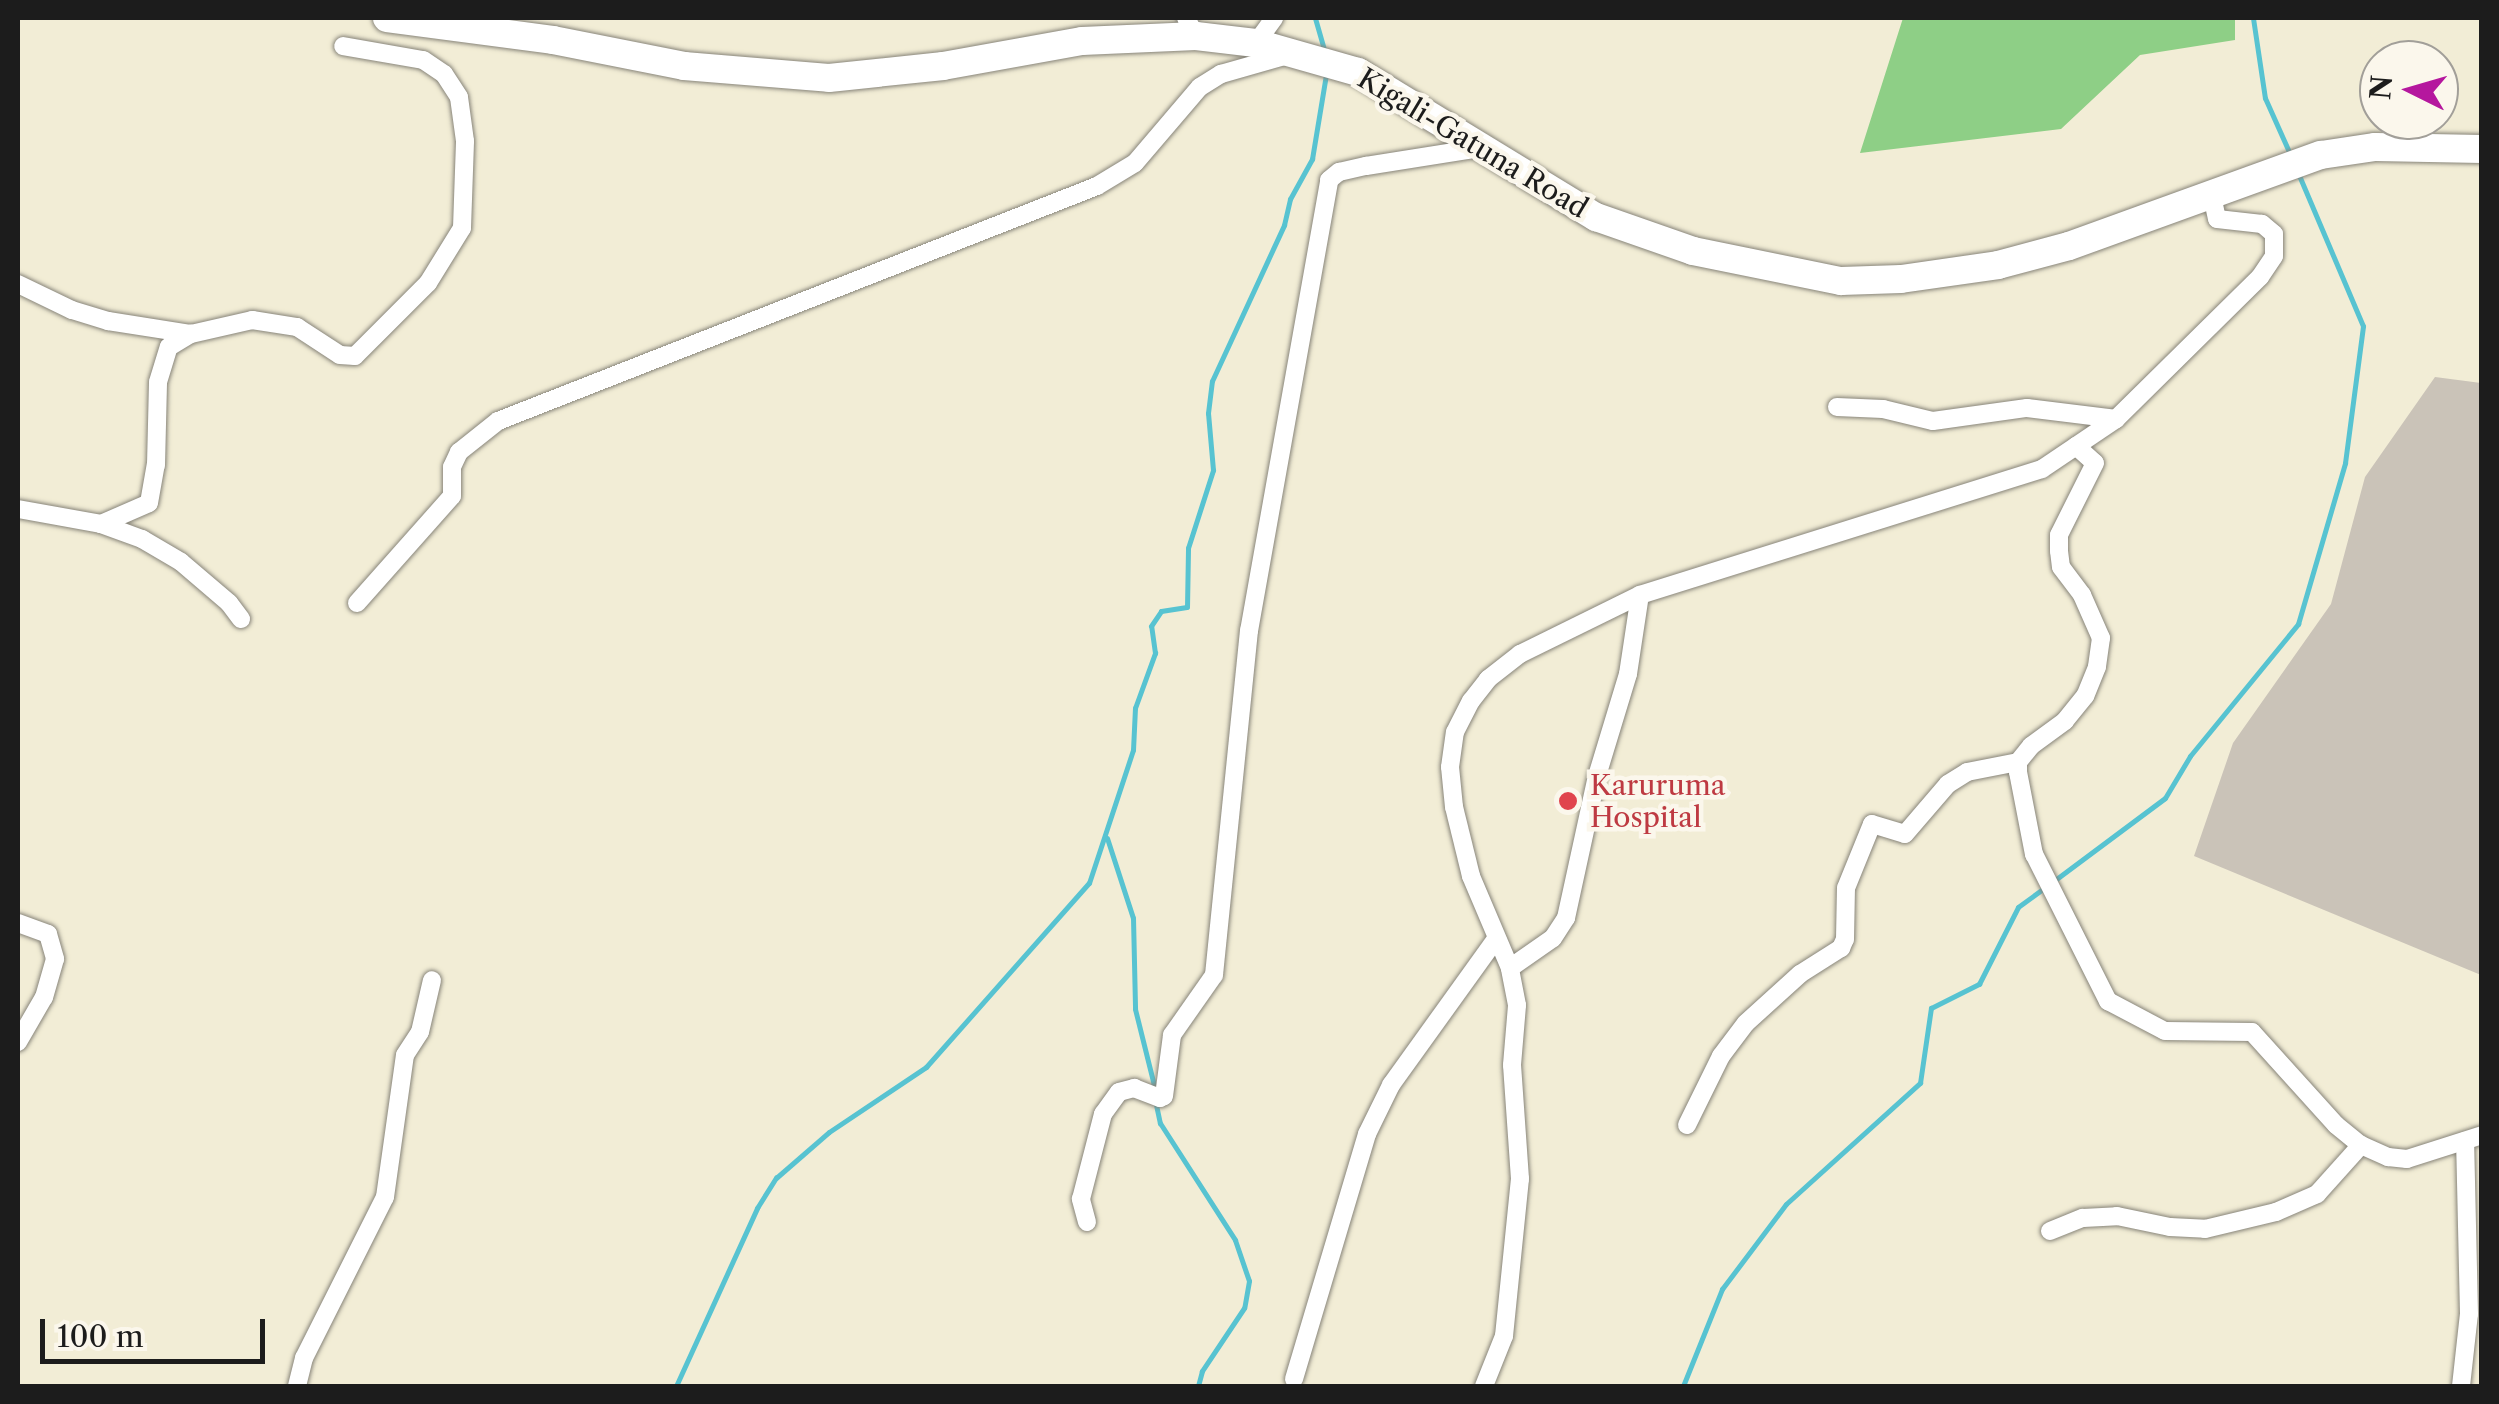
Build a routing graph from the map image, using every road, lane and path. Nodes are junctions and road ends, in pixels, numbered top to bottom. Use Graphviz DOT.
graph roads {
  1 [pos="388,18"];
  2 [pos="1274,18"];
  3 [pos="1191,27"];
  4 [pos="1256,43"];
  5 [pos="343,46"];
  6 [pos="1298,52"];
  7 [pos="1480,148"];
  8 [pos="2482,149"];
  9 [pos="2212,194"];
  10 [pos="18,284"];
  11 [pos="191,334"];
  12 [pos="1837,407"];
  13 [pos="2116,419"];
  14 [pos="2076,446"];
  15 [pos="18,509"];
  16 [pos="101,524"];
  17 [pos="1640,594"];
  18 [pos="356,603"];
  19 [pos="241,619"];
  20 [pos="2018,762"];
  21 [pos="18,923"];
  22 [pos="1496,939"];
  23 [pos="1510,968"];
  24 [pos="432,980"];
  25 [pos="18,1042"];
  26 [pos="1687,1125"];
  27 [pos="2474,1138"];
  28 [pos="2361,1145"];
  29 [pos="1087,1222"];
  30 [pos="2050,1231"];
  31 [pos="2475,1316"];
  32 [pos="1294,1378"];
  33 [pos="298,1386"];
  34 [pos="1484,1386"];
  35 [pos="2461,1386"];
  1 -- 3 [label="highway, Kigali-Gatuna Road"];
  2 -- 4 [label="street"];
  3 -- 4 [label="highway, Kigali-Gatuna Road"];
  4 -- 6 [label="highway, Kigali-Gatuna Road"];
  5 -- 11 [label="street"];
  6 -- 7 [label="highway, Kigali-Gatuna Road"];
  6 -- 18 [label="street"];
  7 -- 9 [label="highway, Kigali-Gatuna Road"];
  7 -- 29 [label="street"];
  8 -- 9 [label="highway, Kigali-Gatuna Road"];
  9 -- 13 [label="street"];
  10 -- 11 [label="street"];
  11 -- 16 [label="street"];
  12 -- 13 [label="street"];
  13 -- 14 [label="street"];
  14 -- 17 [label="street"];
  14 -- 20 [label="street"];
  15 -- 16 [label="street"];
  16 -- 19 [label="street"];
  17 -- 22 [label="street"];
  17 -- 23 [label="street"];
  20 -- 26 [label="street"];
  20 -- 28 [label="street"];
  21 -- 25 [label="street"];
  22 -- 23 [label="street"];
  22 -- 32 [label="street"];
  23 -- 34 [label="street"];
  24 -- 33 [label="street"];
  27 -- 28 [label="street"];
  27 -- 31 [label="street"];
  28 -- 30 [label="street"];
  31 -- 35 [label="street"];
}
